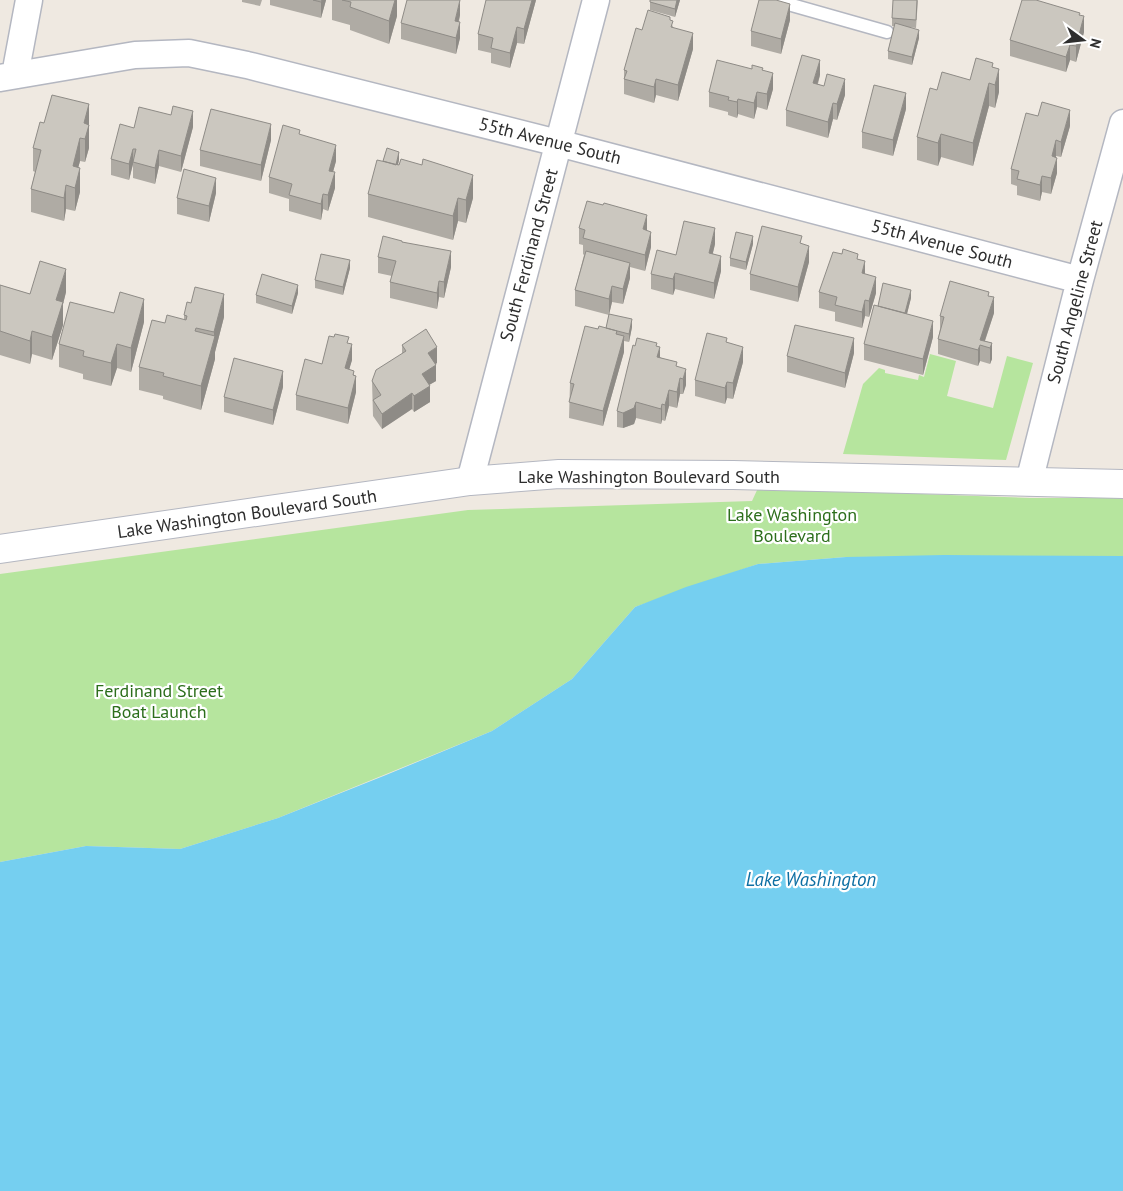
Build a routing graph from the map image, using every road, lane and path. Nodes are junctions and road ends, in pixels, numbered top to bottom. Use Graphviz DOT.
graph roads {
  1 [pos="29,0"];
  2 [pos="596,0"];
  3 [pos="774,0"];
  4 [pos="887,32"];
  5 [pos="7,77"];
  6 [pos="1123,123"];
  7 [pos="558,143"];
  8 [pos="1080,280"];
  9 [pos="470,481"];
  10 [pos="1029,482"];
  11 [pos="1123,484"];
  12 [pos="0,549"];
  1 -- 5 [label="street"];
  2 -- 7 [label="street, South Ferdinand Street"];
  3 -- 4 [label="lane"];
  5 -- 7 [label="street, 55th Avenue South"];
  6 -- 8 [label="street, South Angeline Street"];
  7 -- 8 [label="street, 55th Avenue South"];
  7 -- 9 [label="street, South Ferdinand Street"];
  8 -- 10 [label="street, South Angeline Street"];
  9 -- 10 [label="main road, Lake Washington Boulevard South"];
  9 -- 12 [label="main road, Lake Washington Boulevard South"];
  10 -- 11 [label="main road, Lake Washington Boulevard South"];
}
